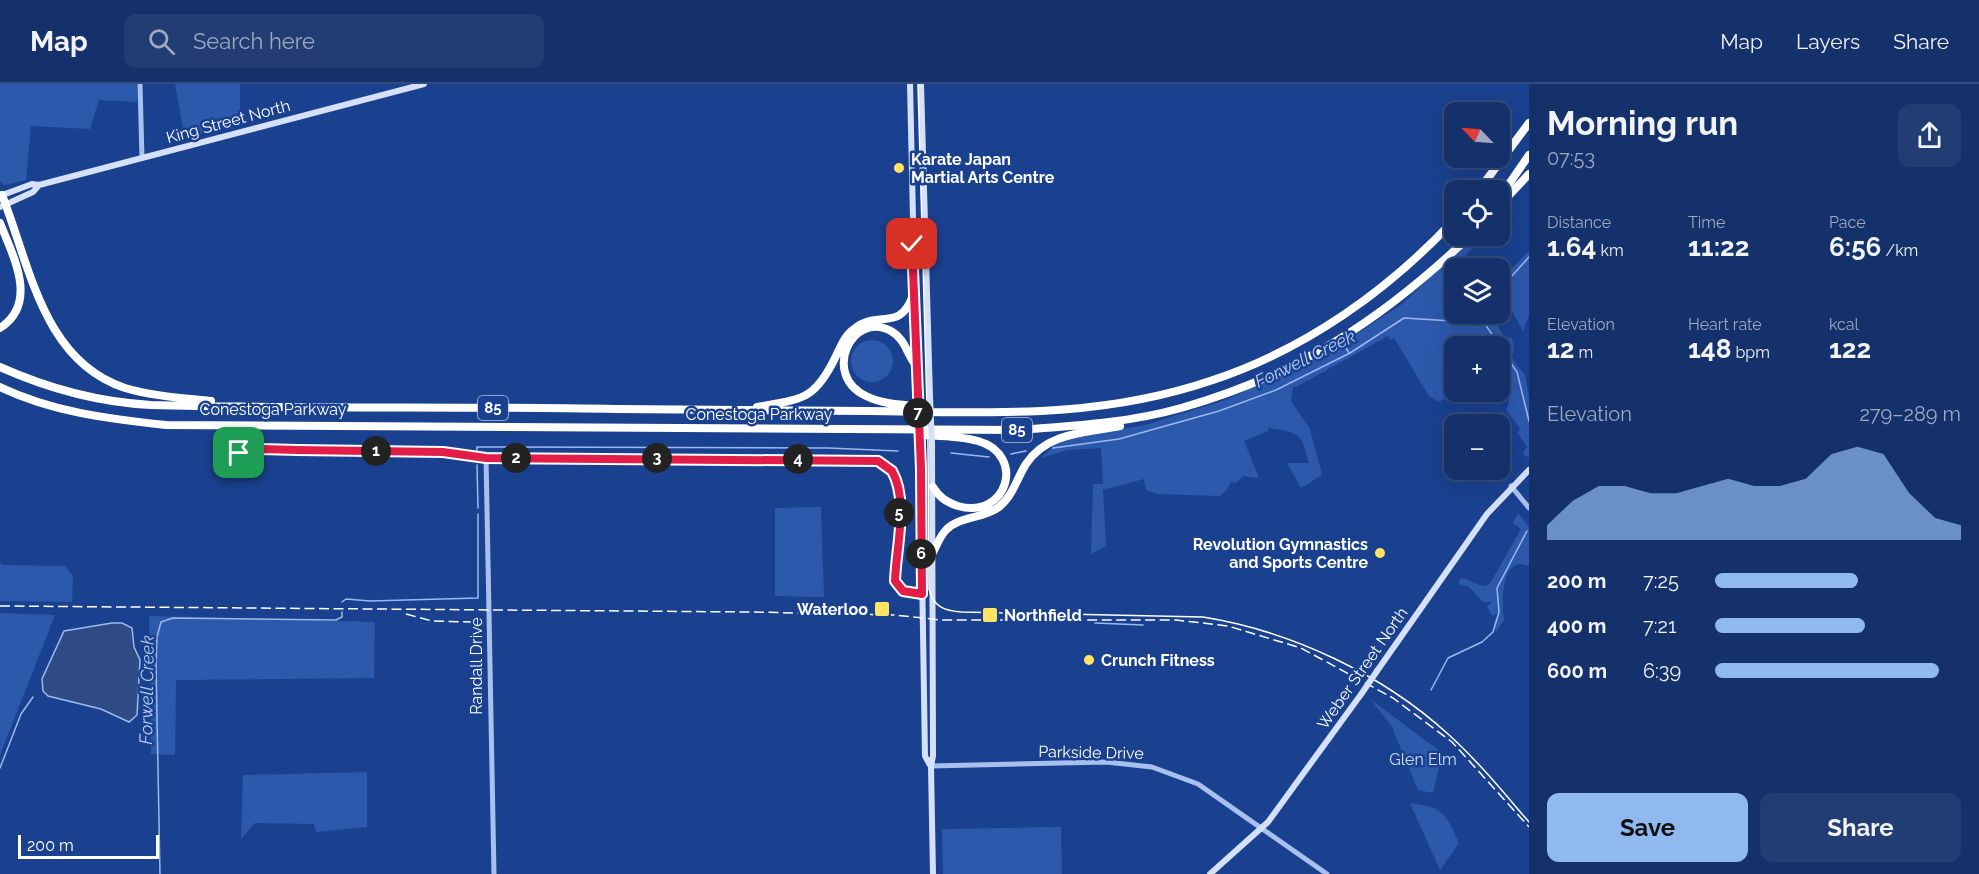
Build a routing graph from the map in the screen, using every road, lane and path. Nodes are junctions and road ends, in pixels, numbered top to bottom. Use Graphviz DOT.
graph roads {
  1 [pos="141,84"];
  2 [pos="424,84"];
  3 [pos="910,84"];
  4 [pos="921,84"];
  5 [pos="1529,123"];
  6 [pos="1529,155"];
  7 [pos="142,158"];
  8 [pos="1529,174"];
  9 [pos="1486,180"];
  10 [pos="1510,183"];
  11 [pos="1510,194"];
  12 [pos="2,201"];
  13 [pos="0,223"];
  14 [pos="1444,230"];
  15 [pos="1459,246"];
  16 [pos="913,295"];
  17 [pos="0,328"];
  18 [pos="915,364"];
  19 [pos="0,367"];
  20 [pos="0,387"];
  21 [pos="256,406"];
  22 [pos="731,412"];
  23 [pos="974,413"];
  24 [pos="1160,413"];
  25 [pos="873,430"];
  26 [pos="253,455"];
  27 [pos="486,458"];
  28 [pos="1529,470"];
  29 [pos="1511,486"];
  30 [pos="933,487"];
  31 [pos="1529,508"];
  32 [pos="932,554"];
  33 [pos="922,594"];
  34 [pos="923,631"];
  35 [pos="934,631"];
  36 [pos="934,687"];
  37 [pos="924,693"];
  38 [pos="931,766"];
  39 [pos="1262,828"];
  40 [pos="494,874"];
  41 [pos="933,874"];
  42 [pos="1210,874"];
  43 [pos="1328,874"];
  1 -- 7 [label="street"];
  2 -- 7 [label="main road, King Street North"];
  3 -- 16 [label="main road"];
  4 -- 30 [label="main road, bridge"];
  5 -- 9 [label="highway"];
  6 -- 10 [label="highway"];
  7 -- 12 [label="main road, King Street North"];
  8 -- 11 [label="highway"];
  12 -- 21 [label="highway"];
  13 -- 17 [label="highway"];
  14 -- 23 [label="highway, Conestoga Parkway / 85"];
  15 -- 24 [label="highway, Conestoga Parkway / 85"];
  16 -- 18 [label="main road"];
  16 -- 22 [label="highway"];
  18 -- 23 [label="highway"];
  18 -- 33 [label="main road, bridge"];
  19 -- 21 [label="highway, Conestoga Parkway / 85"];
  20 -- 25 [label="highway, Conestoga Parkway / 85"];
  21 -- 22 [label="highway, Conestoga Parkway / 85"];
  22 -- 23 [label="highway, Conestoga Parkway / 85"];
  24 -- 25 [label="highway, Conestoga Parkway / 85"];
  24 -- 32 [label="highway"];
  25 -- 30 [label="highway"];
  26 -- 27 [label="street"];
  27 -- 33 [label="street"];
  27 -- 40 [label="street, Randall Drive"];
  28 -- 29 [label="main road, Weber Street North"];
  29 -- 31 [label="street"];
  29 -- 39 [label="main road, Weber Street North, bridge"];
  30 -- 32 [label="main road"];
  32 -- 35 [label="main road"];
  33 -- 34 [label="main road"];
  34 -- 35 [label="main road"];
  34 -- 37 [label="main road"];
  35 -- 36 [label="main road"];
  36 -- 37 [label="main road"];
  36 -- 38 [label="main road"];
  37 -- 38 [label="main road"];
  38 -- 39 [label="street, Parkside Drive"];
  38 -- 41 [label="main road"];
  39 -- 42 [label="main road, Weber Street North"];
  39 -- 43 [label="street, Parkside Drive"];
}
